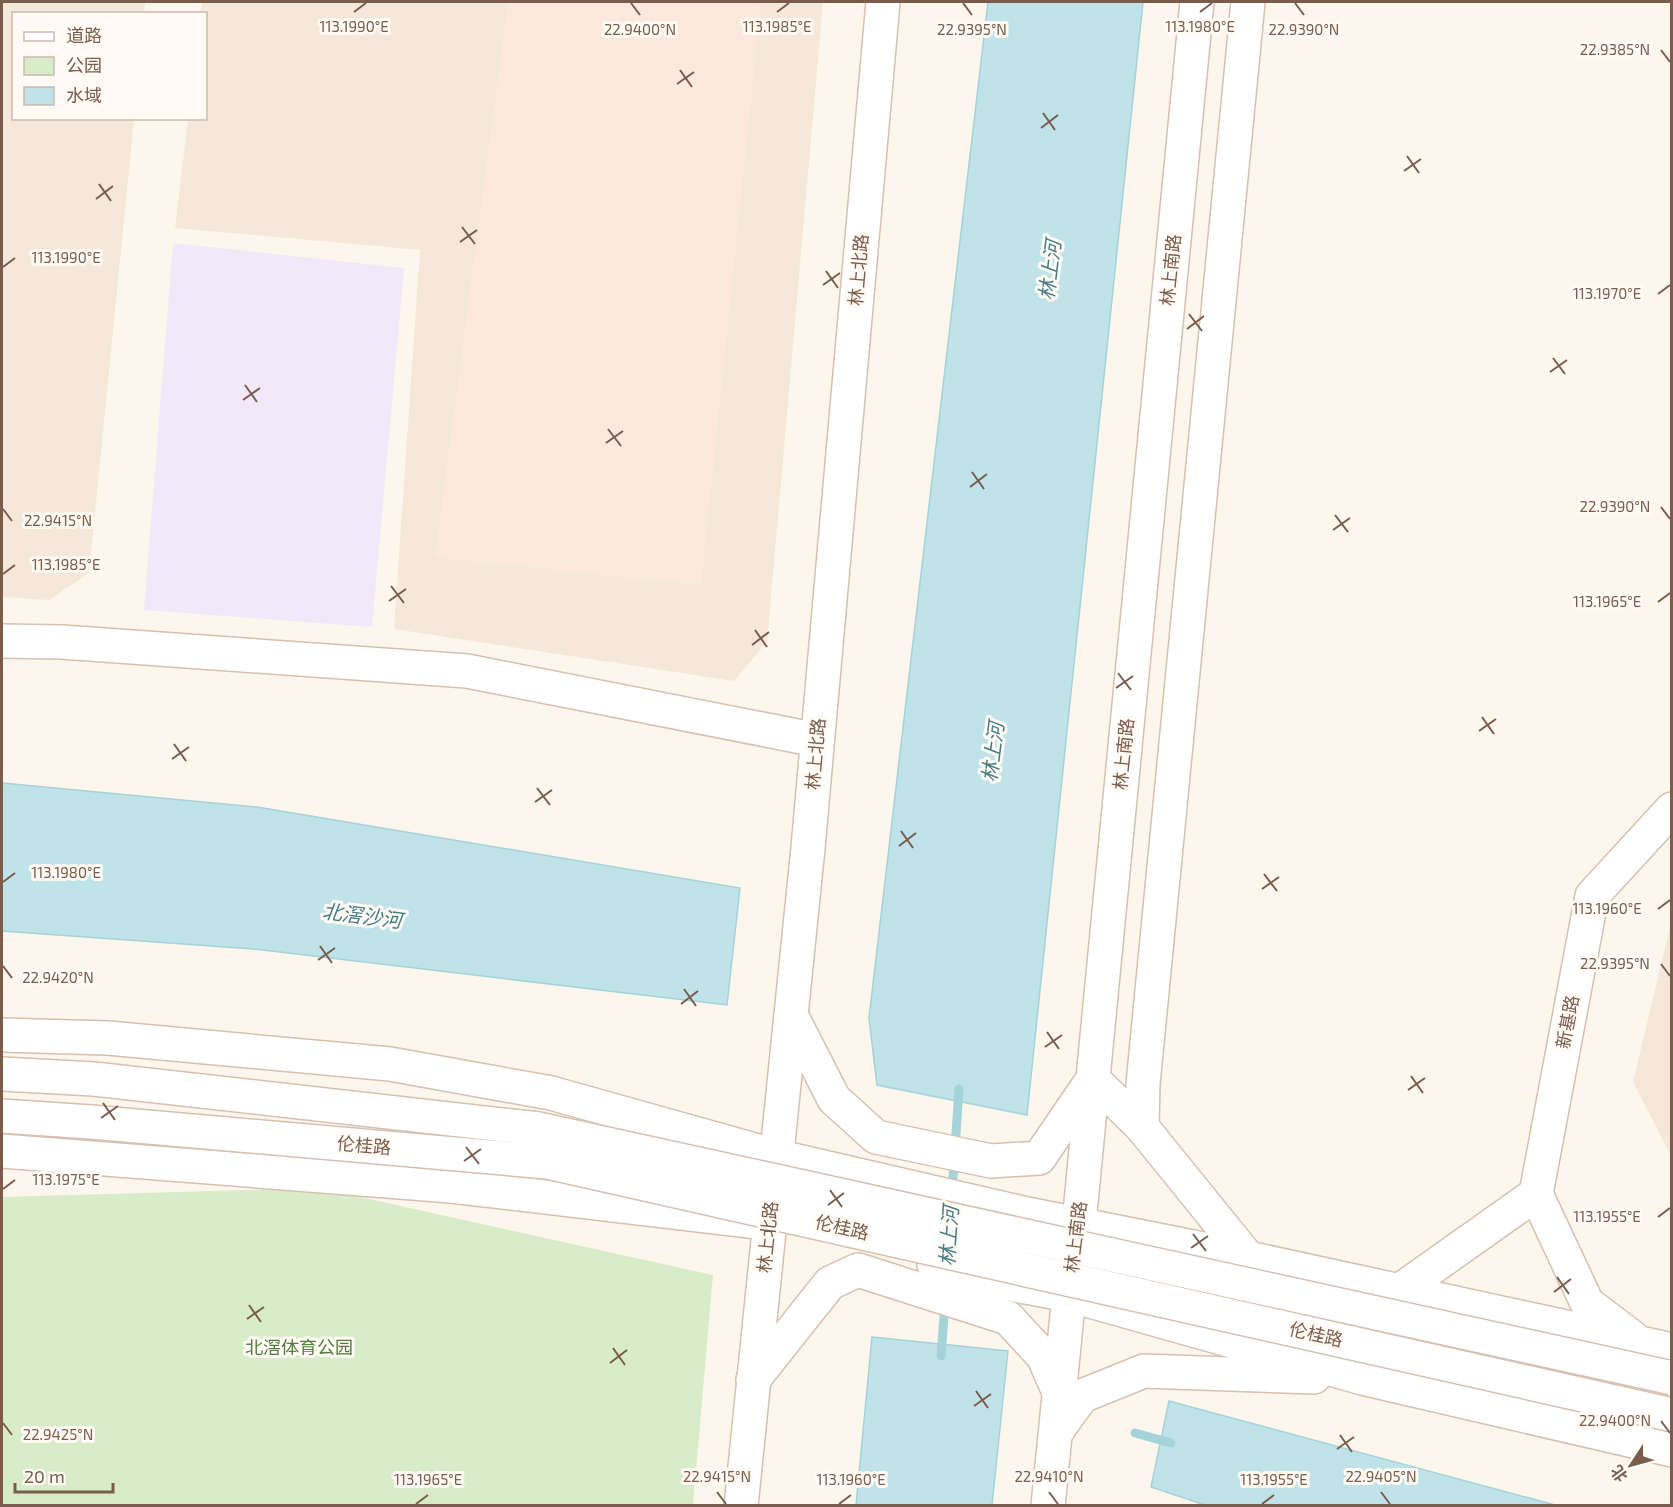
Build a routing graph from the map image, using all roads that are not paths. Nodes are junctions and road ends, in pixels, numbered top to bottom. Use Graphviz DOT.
graph roads {
  1 [pos="883,2"];
  2 [pos="1197,2"];
  3 [pos="1248,2"];
  4 [pos="2,641"];
  5 [pos="817,740"];
  6 [pos="1671,809"];
  7 [pos="791,1015"];
  8 [pos="2,1035"];
  9 [pos="2,1074"];
  10 [pos="1093,1079"];
  11 [pos="2,1116"];
  12 [pos="1142,1127"];
  13 [pos="2,1151"];
  14 [pos="776,1156"];
  15 [pos="1536,1194"];
  16 [pos="769,1223"];
  17 [pos="1079,1223"];
  18 [pos="1248,1258"];
  19 [pos="1399,1291"];
  20 [pos="1069,1295"];
  21 [pos="1656,1346"];
  22 [pos="1366,1378"];
  23 [pos="1671,1378"];
  24 [pos="753,1380"];
  25 [pos="1059,1392"];
  26 [pos="1671,1415"];
  27 [pos="1055,1433"];
  28 [pos="1671,1450"];
  29 [pos="741,1506"];
  30 [pos="1048,1506"];
  1 -- 5 [label="main road, 林上北路"];
  2 -- 10 [label="main road, 林上南路"];
  3 -- 12 [label="main road"];
  4 -- 5 [label="main road"];
  5 -- 7 [label="main road, 林上北路"];
  6 -- 15 [label="main road, 新基路"];
  7 -- 10 [label="main road"];
  7 -- 14 [label="main road, 林上北路"];
  8 -- 14 [label="main road"];
  9 -- 23 [label="main road, 伦桂路, bridge"];
  10 -- 12 [label="main road"];
  10 -- 17 [label="main road, 林上南路"];
  11 -- 26 [label="main road, 伦桂路, bridge"];
  12 -- 18 [label="main road"];
  13 -- 16 [label="main road"];
  14 -- 16 [label="main road, 林上北路"];
  14 -- 17 [label="main road"];
  15 -- 19 [label="main road"];
  15 -- 21 [label="main road"];
  16 -- 20 [label="main road"];
  16 -- 24 [label="main road, 林上北路"];
  17 -- 18 [label="main road"];
  17 -- 20 [label="main road, 林上南路"];
  18 -- 19 [label="main road"];
  19 -- 21 [label="main road"];
  20 -- 22 [label="main road"];
  20 -- 25 [label="main road, 林上南路"];
  22 -- 27 [label="main road"];
  22 -- 28 [label="main road"];
  24 -- 25 [label="main road"];
  24 -- 29 [label="main road, 林上北路"];
  25 -- 27 [label="main road, 林上南路"];
  27 -- 30 [label="main road, 林上南路"];
}
